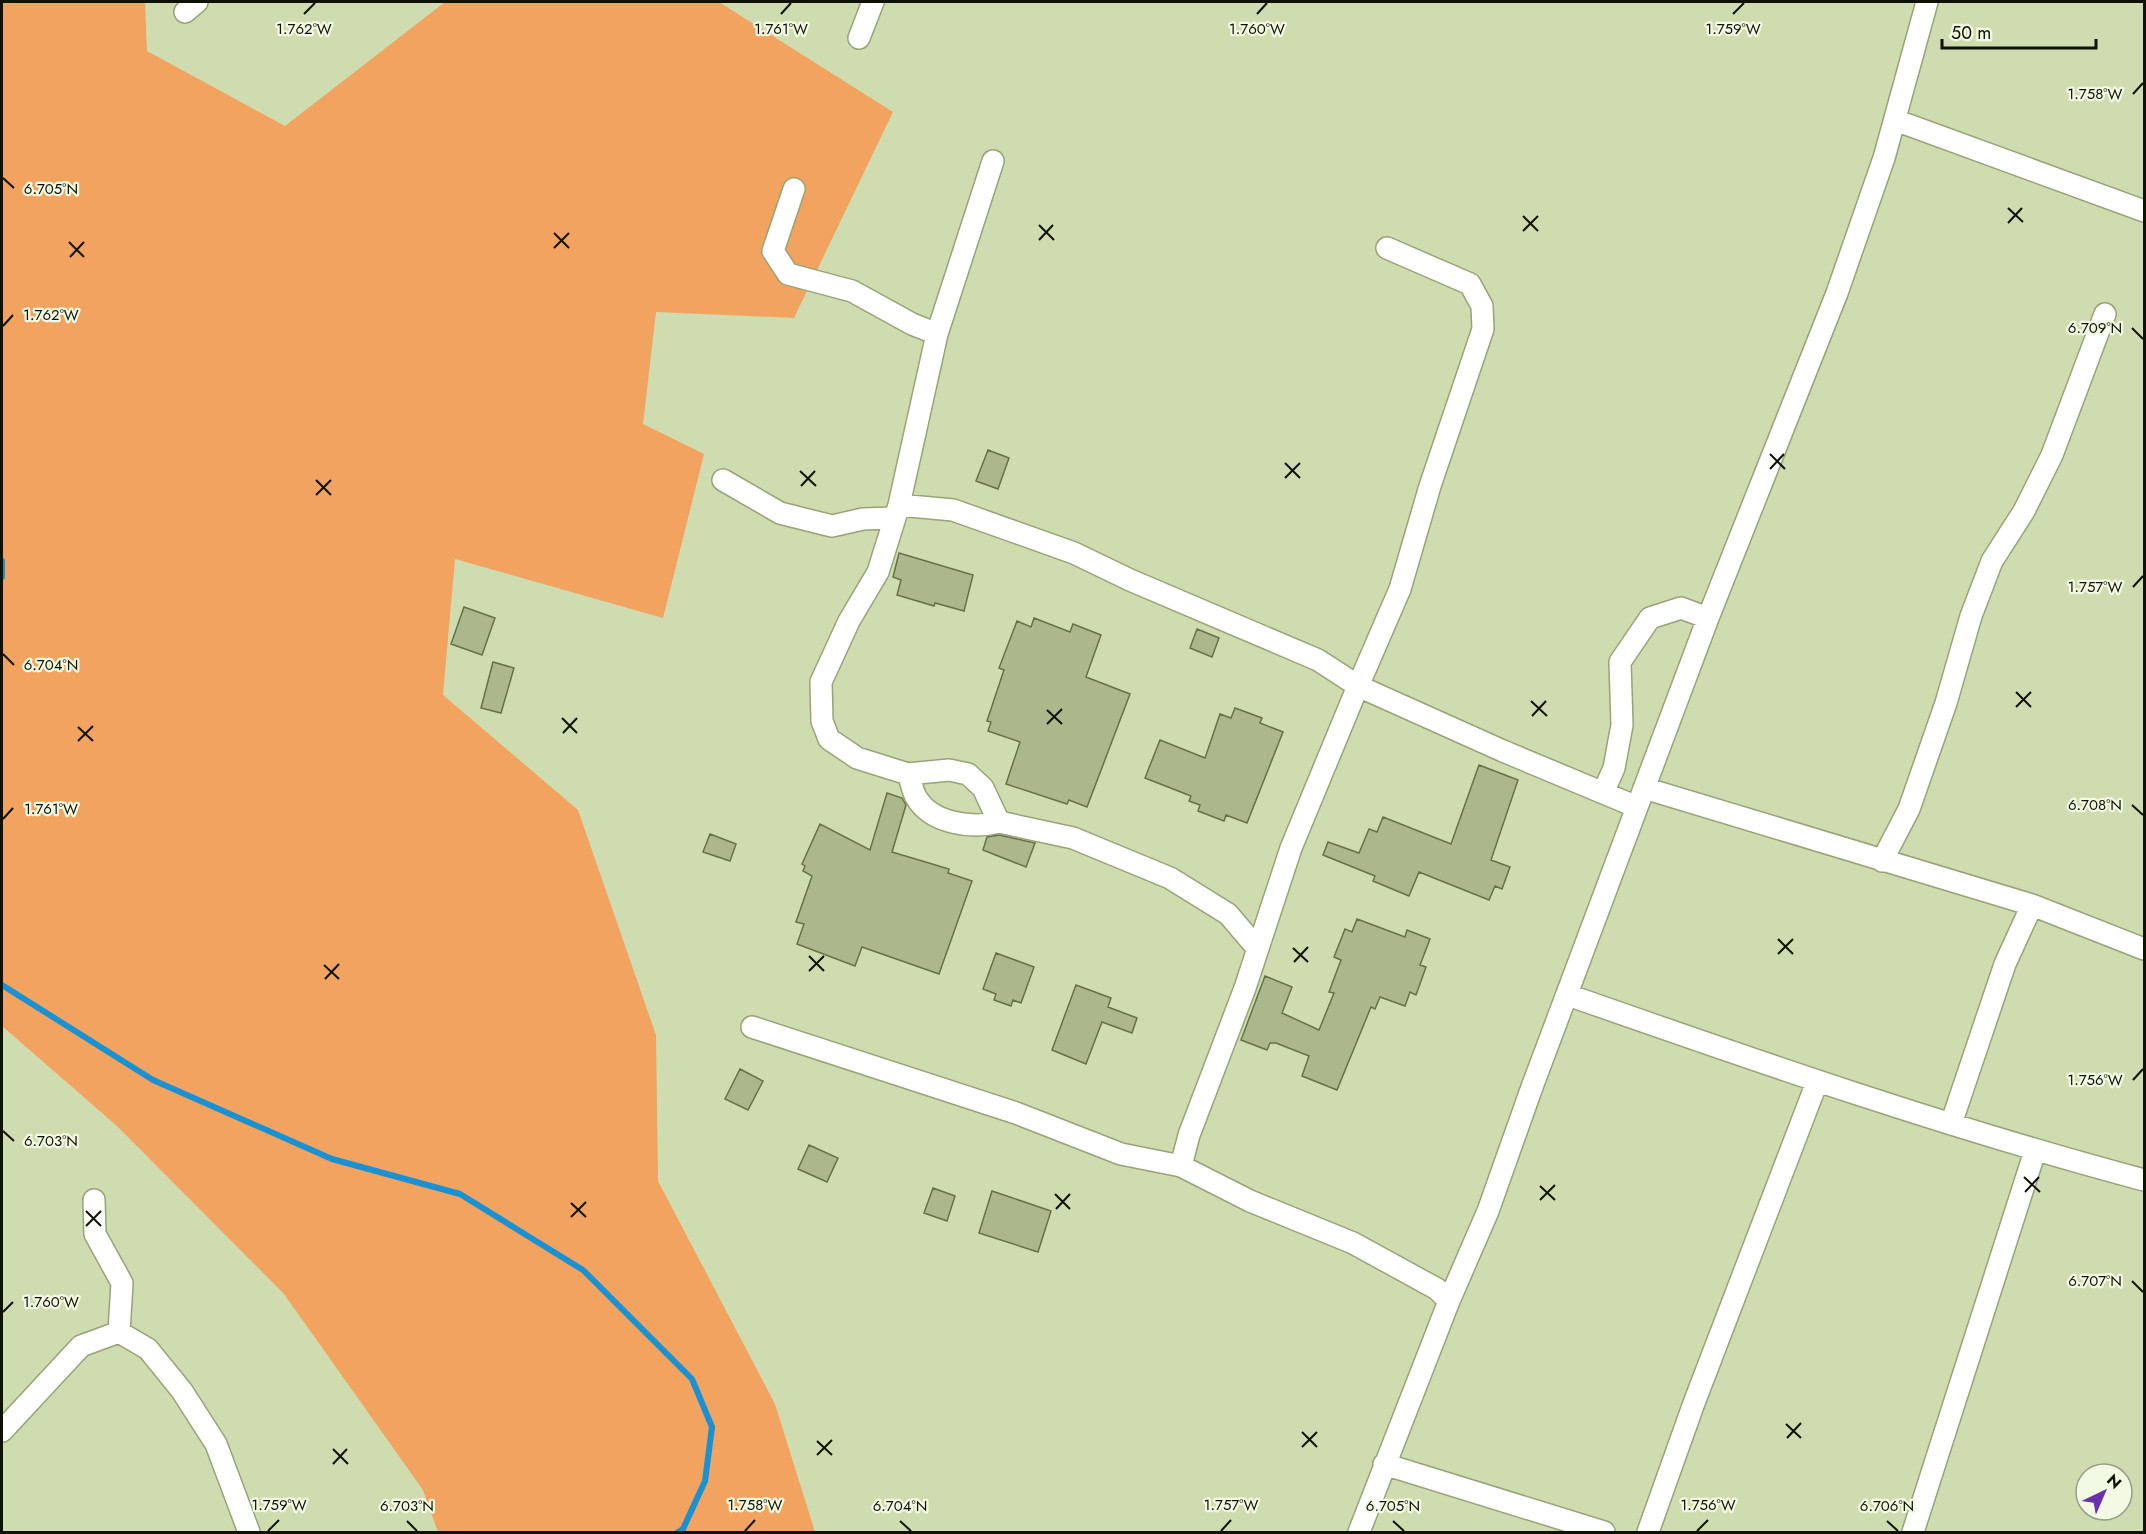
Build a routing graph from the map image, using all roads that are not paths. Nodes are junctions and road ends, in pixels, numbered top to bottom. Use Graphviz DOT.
graph roads {
  1 [pos="873,2"];
  2 [pos="1927,2"];
  3 [pos="860,38"];
  4 [pos="1895,120"];
  5 [pos="993,161"];
  6 [pos="794,189"];
  7 [pos="2145,211"];
  8 [pos="1387,248"];
  9 [pos="2105,314"];
  10 [pos="937,333"];
  11 [pos="723,480"];
  12 [pos="897,512"];
  13 [pos="1708,618"];
  14 [pos="1358,686"];
  15 [pos="908,774"];
  16 [pos="1603,793"];
  17 [pos="1640,798"];
  18 [pos="999,822"];
  19 [pos="1882,861"];
  20 [pos="2031,905"];
  21 [pos="1228,914"];
  22 [pos="1269,918"];
  23 [pos="1257,948"];
  24 [pos="2145,949"];
  25 [pos="1568,995"];
  26 [pos="752,1027"];
  27 [pos="1817,1082"];
  28 [pos="1951,1124"];
  29 [pos="2035,1151"];
  30 [pos="1181,1166"];
  31 [pos="2145,1180"];
  32 [pos="94,1200"];
  33 [pos="1449,1301"];
  34 [pos="119,1332"];
  35 [pos="2,1431"];
  36 [pos="1384,1464"];
  37 [pos="249,1533"];
  38 [pos="1359,1533"];
  39 [pos="1604,1533"];
  40 [pos="1648,1533"];
  41 [pos="1913,1533"];
  1 -- 3 [label="street"];
  2 -- 4 [label="street"];
  4 -- 7 [label="street"];
  4 -- 13 [label="street"];
  5 -- 10 [label="street"];
  6 -- 10 [label="street"];
  8 -- 14 [label="street"];
  9 -- 19 [label="street"];
  10 -- 12 [label="street"];
  11 -- 12 [label="street"];
  12 -- 14 [label="street"];
  12 -- 15 [label="street"];
  13 -- 16 [label="street"];
  13 -- 17 [label="street"];
  14 -- 16 [label="street"];
  14 -- 22 [label="street"];
  15 -- 18 [label="street"];
  15 -- 18 [label="street"];
  16 -- 17 [label="street"];
  17 -- 19 [label="street"];
  17 -- 25 [label="street"];
  18 -- 21 [label="street"];
  19 -- 20 [label="street"];
  20 -- 24 [label="street"];
  20 -- 28 [label="street"];
  21 -- 22 [label="street"];
  21 -- 23 [label="street"];
  22 -- 23 [label="street"];
  23 -- 30 [label="street"];
  25 -- 27 [label="street"];
  25 -- 33 [label="street"];
  26 -- 30 [label="street"];
  27 -- 28 [label="street"];
  27 -- 40 [label="street"];
  28 -- 29 [label="street"];
  29 -- 31 [label="street"];
  29 -- 41 [label="street"];
  30 -- 33 [label="street"];
  32 -- 34 [label="street"];
  33 -- 36 [label="street"];
  34 -- 35 [label="street"];
  34 -- 37 [label="street"];
  36 -- 38 [label="street"];
  36 -- 39 [label="street"];
}
